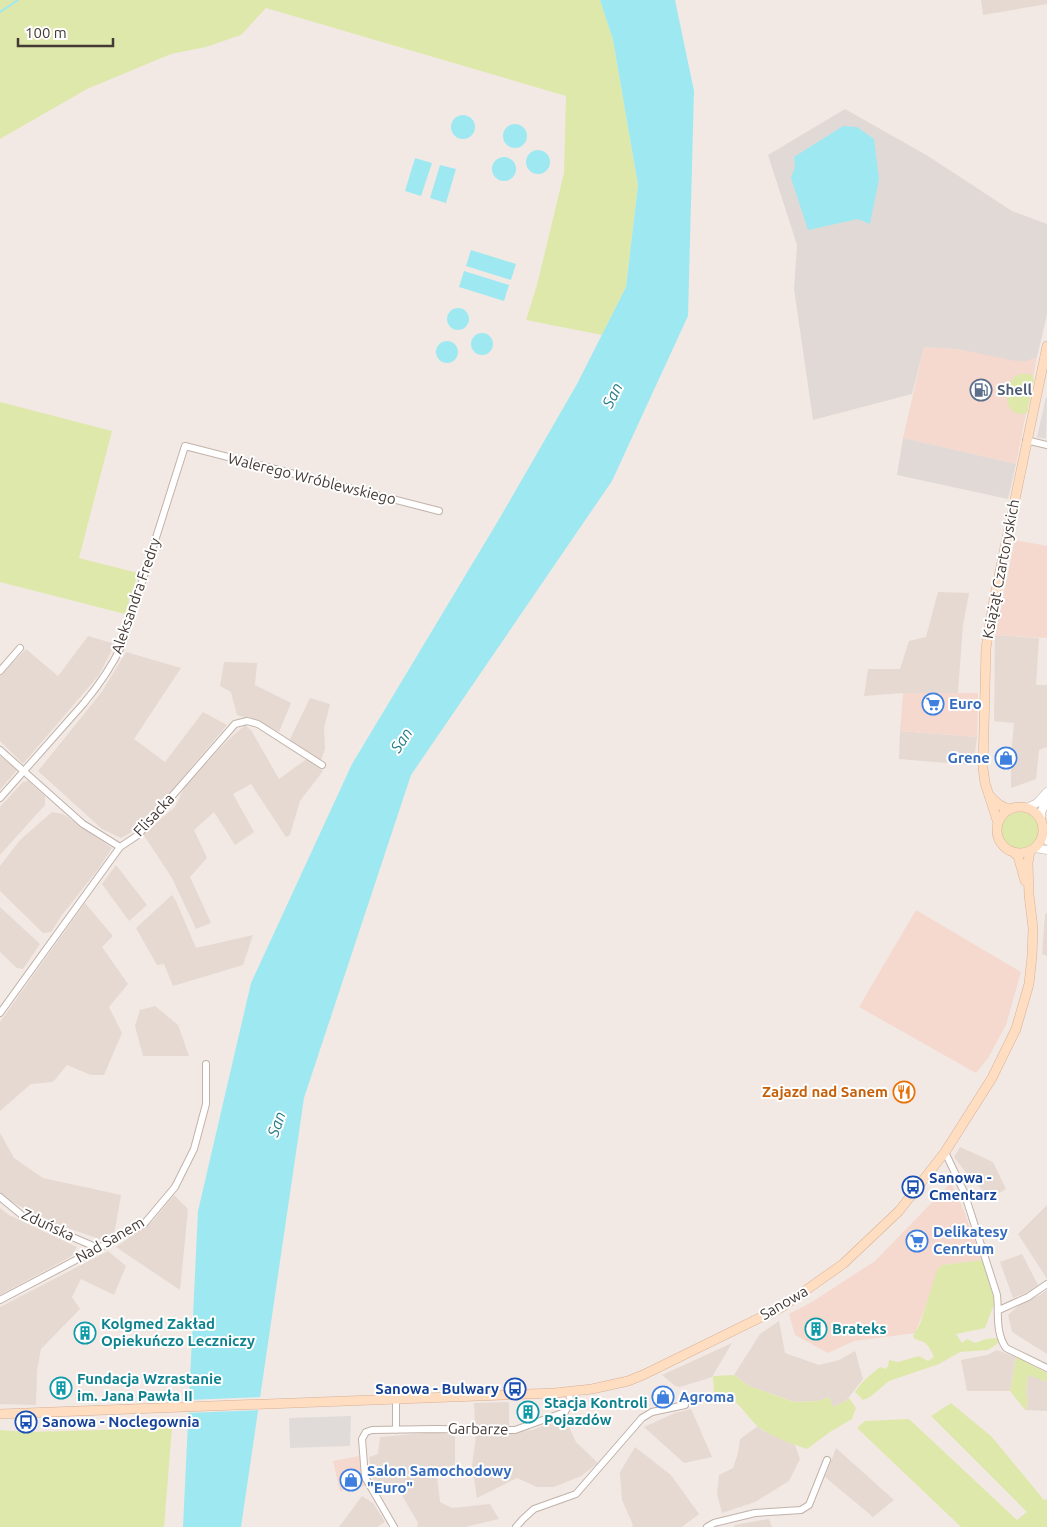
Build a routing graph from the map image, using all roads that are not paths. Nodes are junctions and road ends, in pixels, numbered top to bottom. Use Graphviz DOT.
graph roads {
  1 [pos="1047,346"];
  2 [pos="1026,440"];
  3 [pos="1047,445"];
  4 [pos="185,446"];
  5 [pos="439,511"];
  6 [pos="20,648"];
  7 [pos="0,671"];
  8 [pos="0,750"];
  9 [pos="322,765"];
  10 [pos="24,772"];
  11 [pos="1047,792"];
  12 [pos="989,794"];
  13 [pos="0,798"];
  14 [pos="1047,801"];
  15 [pos="1028,808"];
  16 [pos="1011,809"];
  17 [pos="1041,820"];
  18 [pos="998,823"];
  19 [pos="1045,836"];
  20 [pos="120,847"];
  21 [pos="1033,850"];
  22 [pos="1047,850"];
  23 [pos="1014,853"];
  24 [pos="1029,895"];
  25 [pos="0,1013"];
  26 [pos="206,1064"];
  27 [pos="945,1152"];
  28 [pos="0,1197"];
  29 [pos="98,1248"];
  30 [pos="1047,1284"];
  31 [pos="0,1300"];
  32 [pos="999,1310"];
  33 [pos="1047,1368"];
  34 [pos="569,1392"];
  35 [pos="396,1399"];
  36 [pos="684,1405"];
  37 [pos="0,1414"];
  38 [pos="396,1430"];
  39 [pos="827,1460"];
  40 [pos="394,1527"];
  41 [pos="516,1527"];
  42 [pos="707,1527"];
  1 -- 2 [label="main road, Książąt Czartoryskich"];
  2 -- 3 [label="street"];
  2 -- 12 [label="main road, Książąt Czartoryskich"];
  4 -- 5 [label="street, Walerego Wróblewskiego"];
  4 -- 10 [label="street, Aleksandra Fredry"];
  6 -- 7 [label="street"];
  8 -- 10 [label="street"];
  9 -- 20 [label="street, Flisacka"];
  10 -- 13 [label="street, Aleksandra Fredry"];
  10 -- 20 [label="street"];
  11 -- 15 [label="street"];
  12 -- 16 [label="main road"];
  12 -- 18 [label="main road, Książąt Czartoryskich"];
  14 -- 17 [label="street"];
  15 -- 16 [label="main road"];
  15 -- 17 [label="main road"];
  16 -- 18 [label="main road"];
  17 -- 19 [label="main road"];
  18 -- 23 [label="main road"];
  19 -- 21 [label="main road"];
  20 -- 25 [label="street, Flisacka"];
  21 -- 22 [label="street"];
  21 -- 23 [label="main road"];
  21 -- 24 [label="main road"];
  23 -- 24 [label="main road"];
  24 -- 27 [label="main road, Sanowa"];
  26 -- 29 [label="street, Nad Sanem"];
  27 -- 32 [label="street"];
  27 -- 34 [label="main road, Sanowa"];
  28 -- 29 [label="street, Zduńska"];
  29 -- 31 [label="street, Nad Sanem"];
  30 -- 32 [label="street"];
  32 -- 33 [label="street"];
  34 -- 35 [label="main road, Sanowa"];
  34 -- 38 [label="street, Garbarze"];
  35 -- 37 [label="main road, Sanowa"];
  35 -- 38 [label="street"];
  36 -- 41 [label="street"];
  38 -- 40 [label="street, Garbarze"];
  39 -- 42 [label="street"];
}
